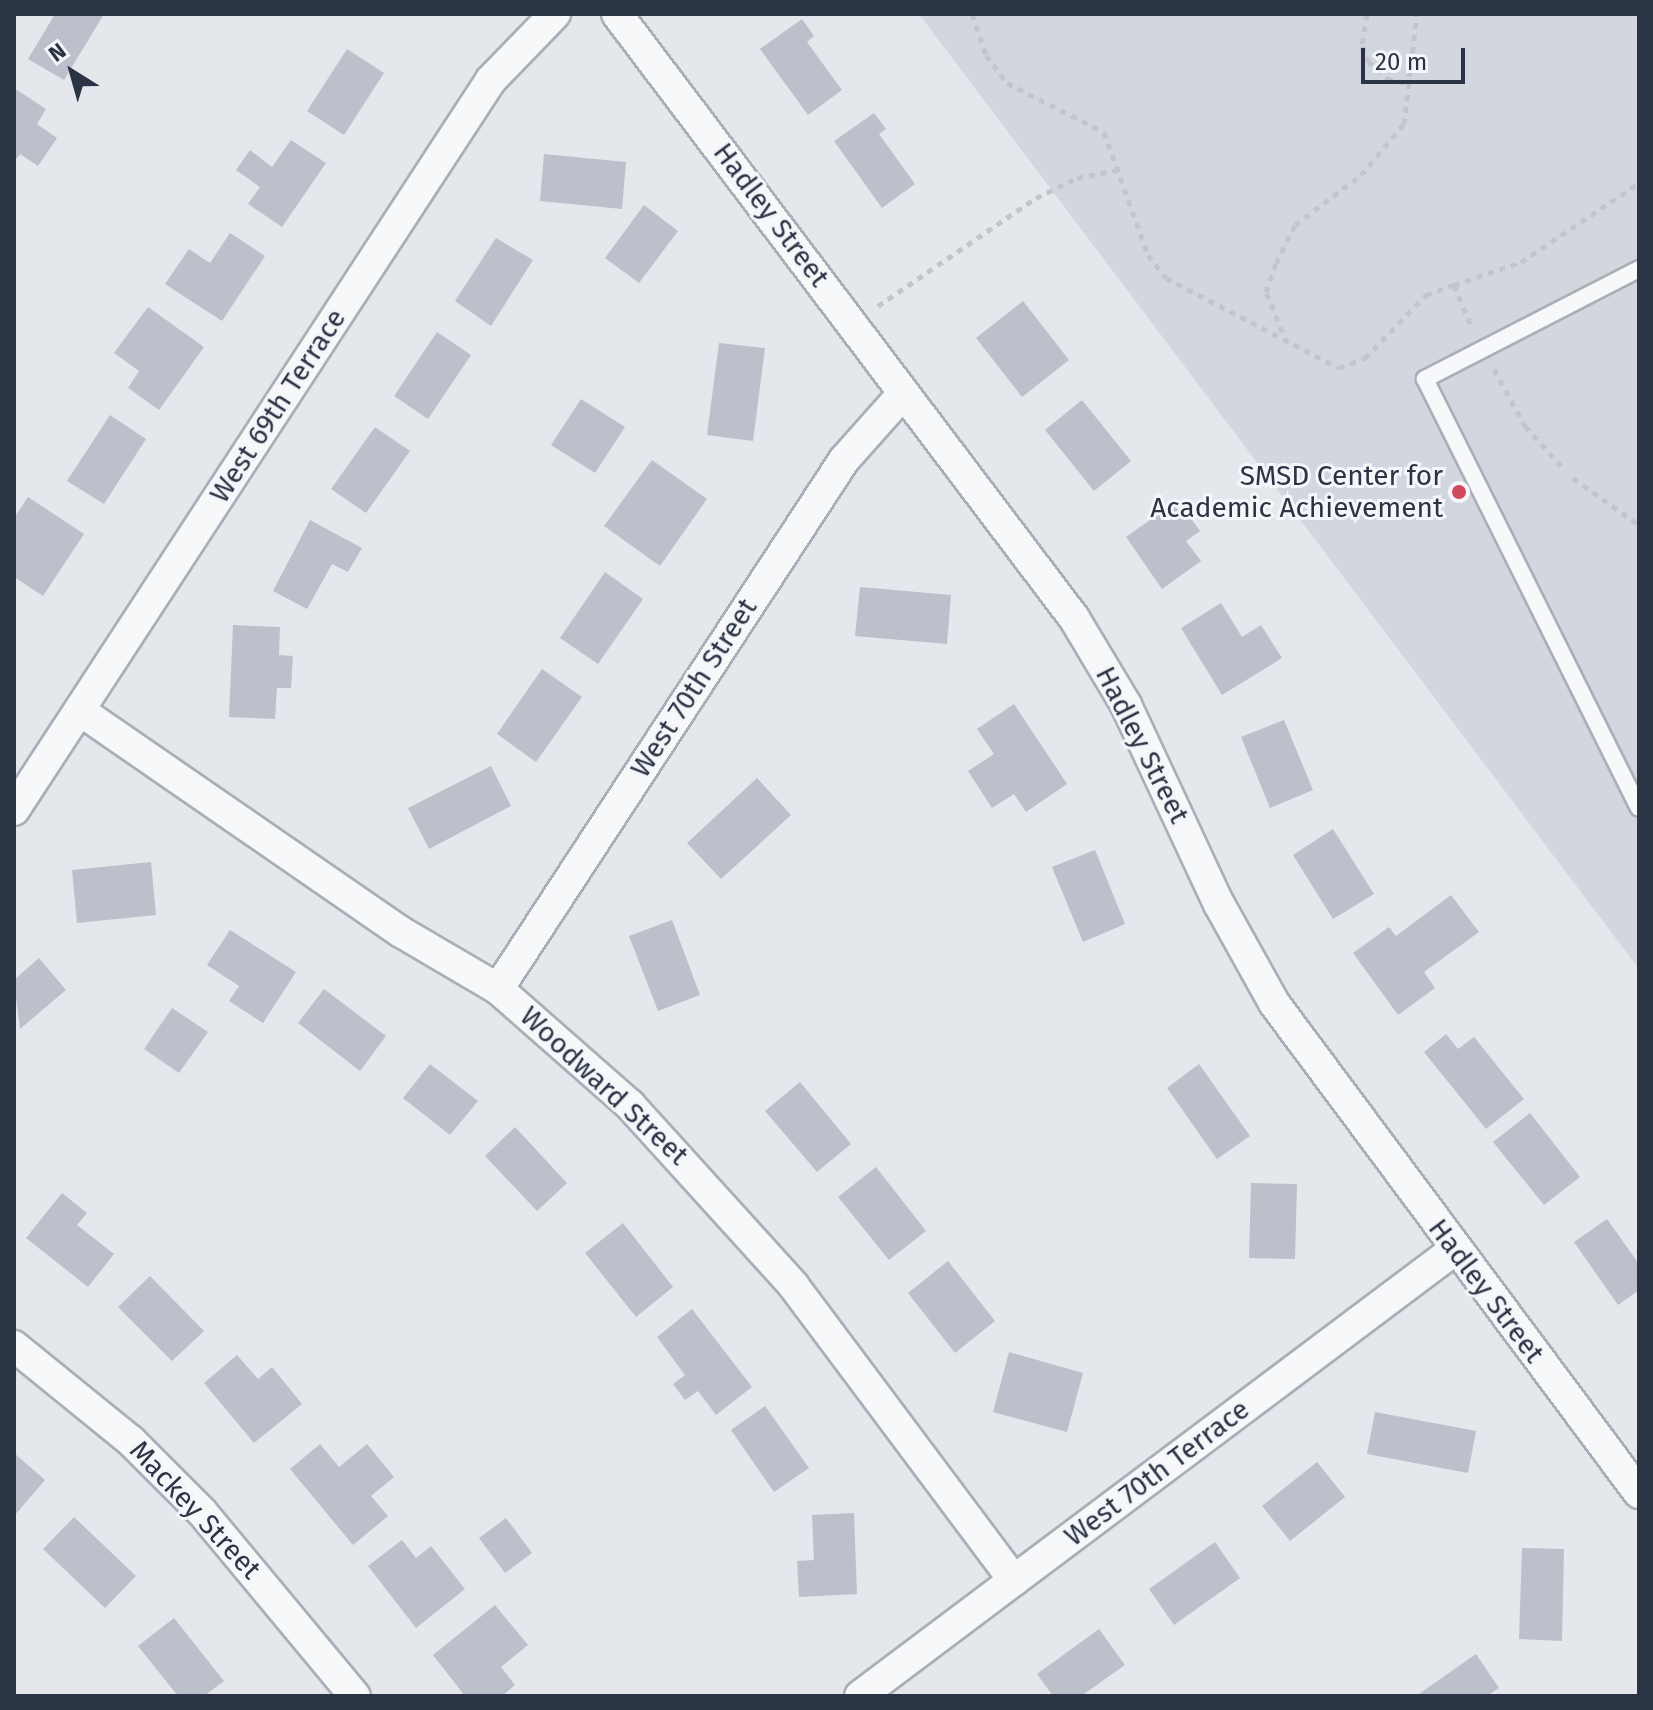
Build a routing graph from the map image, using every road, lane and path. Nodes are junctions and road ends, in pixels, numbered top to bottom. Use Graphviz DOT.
graph roads {
  1 [pos="555,14"];
  2 [pos="617,14"];
  3 [pos="972,14"];
  4 [pos="1367,14"];
  5 [pos="1417,14"];
  6 [pos="1408,83"];
  7 [pos="1118,170"];
  8 [pos="1639,183"];
  9 [pos="1639,269"];
  10 [pos="1454,285"];
  11 [pos="1462,308"];
  12 [pos="852,324"];
  13 [pos="1289,346"];
  14 [pos="1494,368"];
  15 [pos="901,396"];
  16 [pos="1564,469"];
  17 [pos="1573,478"];
  18 [pos="1639,525"];
  19 [pos="82,712"];
  20 [pos="1639,808"];
  21 [pos="14,810"];
  22 [pos="498,989"];
  23 [pos="1454,1250"];
  24 [pos="14,1346"];
  25 [pos="1639,1493"];
  26 [pos="1014,1580"];
  27 [pos="355,1696"];
  28 [pos="860,1696"];
  1 -- 19 [label="street, West 69th Terrace"];
  2 -- 12 [label="street, Hadley Street"];
  3 -- 7 [label="path"];
  4 -- 6 [label="path"];
  5 -- 6 [label="path"];
  6 -- 13 [label="path"];
  7 -- 12 [label="path"];
  7 -- 13 [label="path"];
  8 -- 10 [label="path"];
  9 -- 20 [label="lane"];
  10 -- 11 [label="path"];
  10 -- 13 [label="path"];
  12 -- 15 [label="street, Hadley Street"];
  14 -- 16 [label="path"];
  15 -- 22 [label="street, West 70th Street"];
  15 -- 23 [label="street, Hadley Street"];
  17 -- 18 [label="path"];
  19 -- 21 [label="street, West 69th Terrace"];
  19 -- 22 [label="street, Woodward Street"];
  22 -- 26 [label="street, Woodward Street"];
  23 -- 25 [label="street, Hadley Street"];
  23 -- 26 [label="street, West 70th Terrace"];
  24 -- 27 [label="street, Mackey Street"];
  26 -- 28 [label="street, West 70th Terrace"];
}
